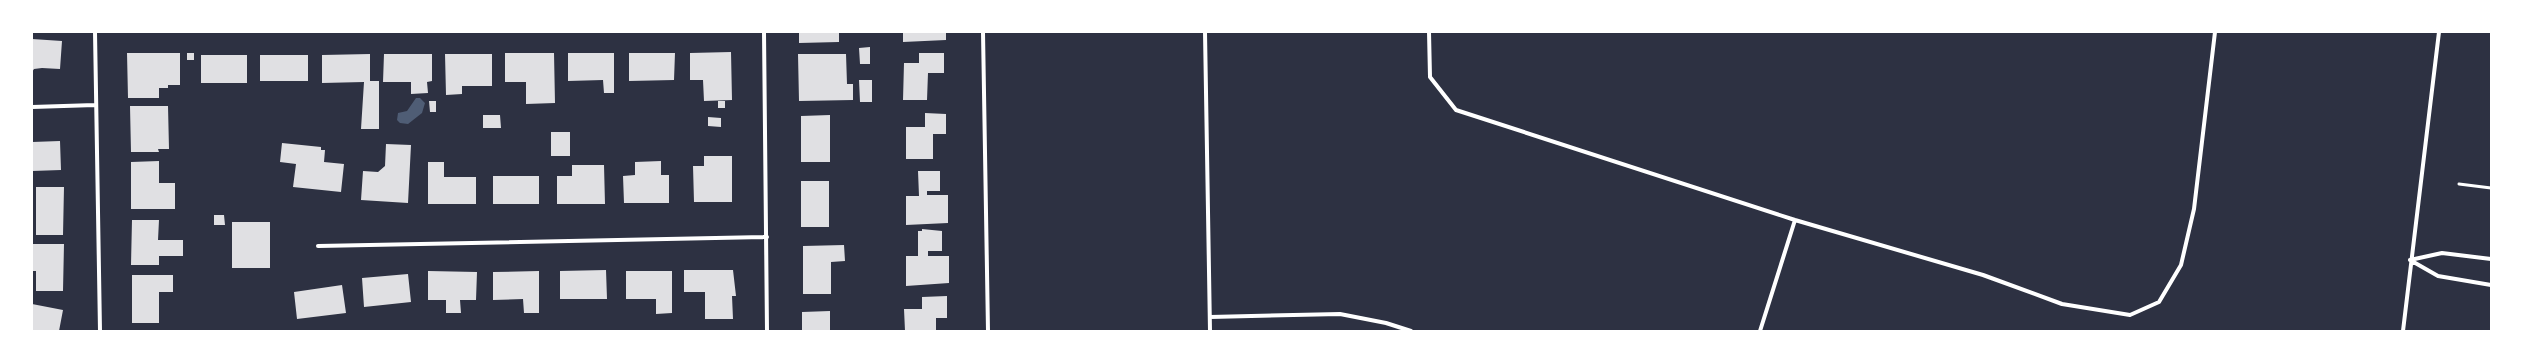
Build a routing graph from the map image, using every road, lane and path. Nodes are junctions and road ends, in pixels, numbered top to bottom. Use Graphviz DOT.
graph roads {
  1 [pos="95,32"];
  2 [pos="764,32"];
  3 [pos="983,32"];
  4 [pos="1205,32"];
  5 [pos="1429,32"];
  6 [pos="2215,32"];
  7 [pos="2439,32"];
  8 [pos="95,105"];
  9 [pos="32,107"];
  10 [pos="2459,184"];
  11 [pos="2491,188"];
  12 [pos="1795,220"];
  13 [pos="767,237"];
  14 [pos="318,246"];
  15 [pos="2491,259"];
  16 [pos="2410,260"];
  17 [pos="2491,285"];
  18 [pos="1210,317"];
  19 [pos="100,331"];
  20 [pos="767,331"];
  21 [pos="988,331"];
  22 [pos="1210,331"];
  23 [pos="1411,331"];
  24 [pos="1760,331"];
  25 [pos="2403,331"];
  1 -- 8 [label="street"];
  2 -- 13 [label="street"];
  3 -- 21 [label="street"];
  4 -- 18 [label="street"];
  5 -- 12 [label="street"];
  6 -- 12 [label="street"];
  7 -- 16 [label="street"];
  8 -- 9 [label="street"];
  8 -- 19 [label="street"];
  10 -- 11 [label="lane"];
  12 -- 24 [label="street"];
  13 -- 14 [label="street"];
  13 -- 20 [label="street"];
  15 -- 16 [label="street"];
  16 -- 17 [label="street"];
  16 -- 25 [label="street"];
  18 -- 22 [label="street"];
  18 -- 23 [label="street"];
}
